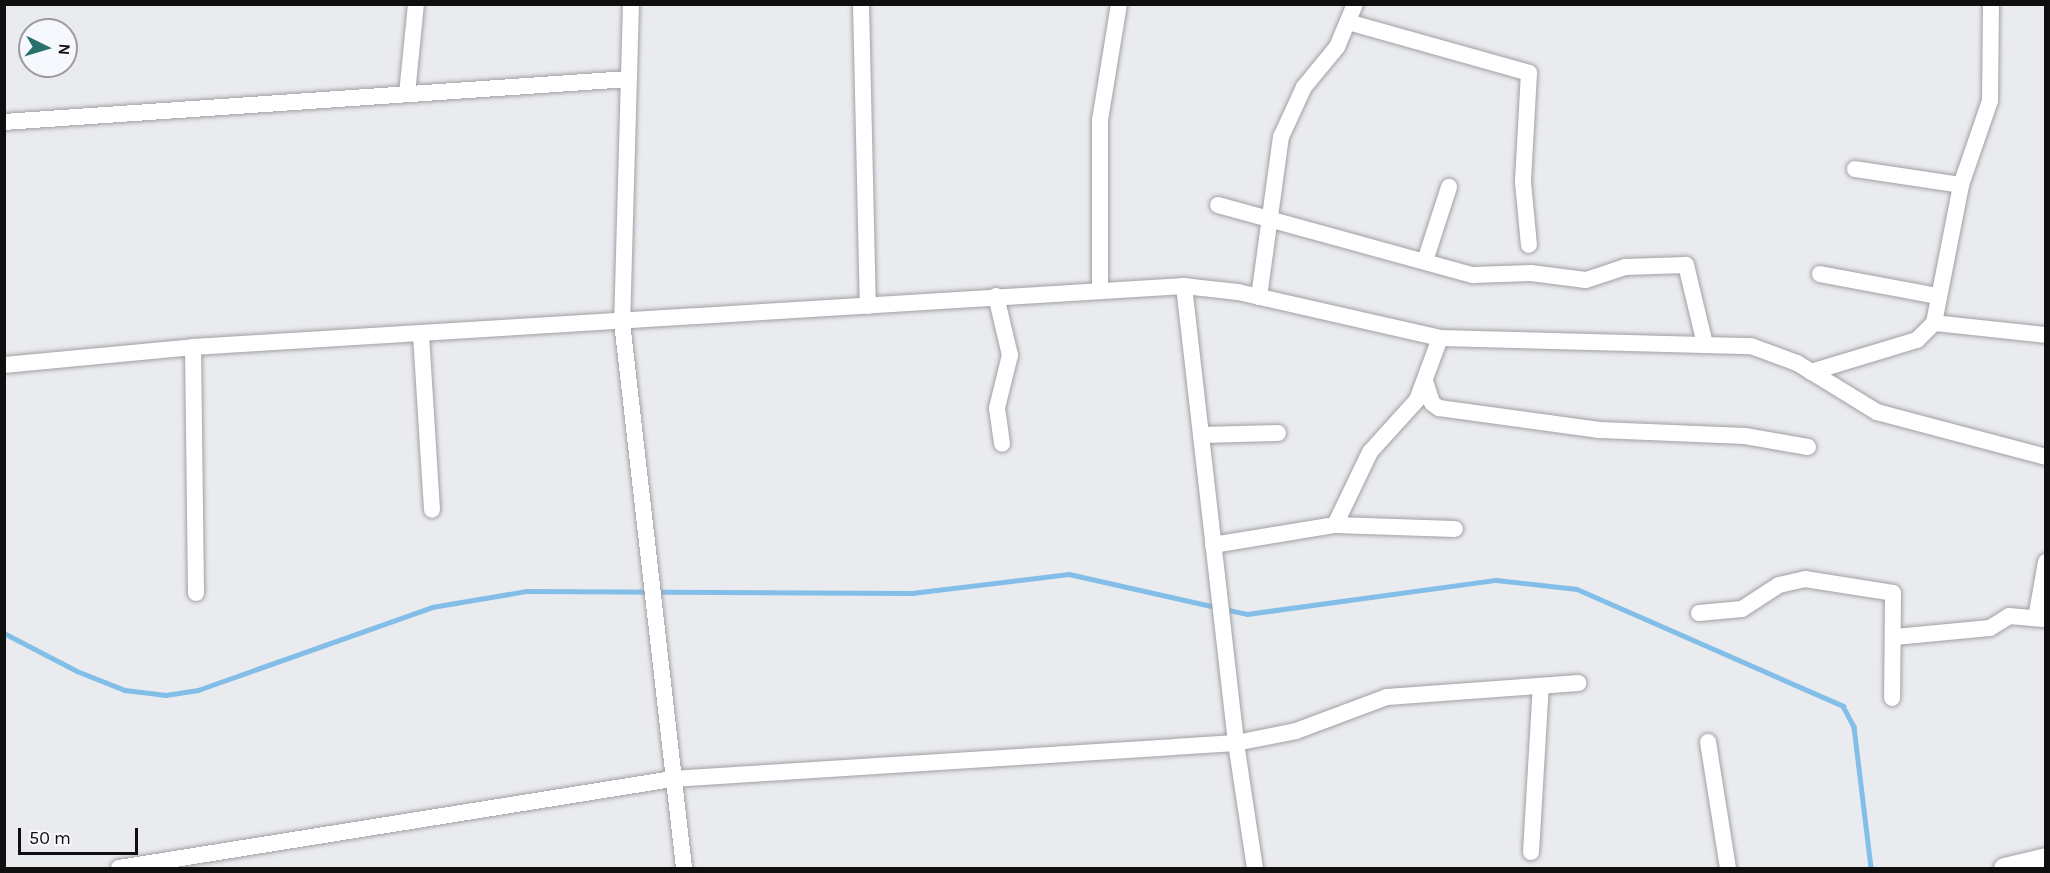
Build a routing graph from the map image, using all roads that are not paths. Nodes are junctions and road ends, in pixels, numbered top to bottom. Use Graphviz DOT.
graph roads {
  1 [pos="416,4"];
  2 [pos="631,4"];
  3 [pos="861,4"];
  4 [pos="1119,4"];
  5 [pos="1354,4"];
  6 [pos="1991,4"];
  7 [pos="1348,22"];
  8 [pos="629,79"];
  9 [pos="406,94"];
  10 [pos="4,122"];
  11 [pos="1855,169"];
  12 [pos="1961,184"];
  13 [pos="1449,187"];
  14 [pos="1218,205"];
  15 [pos="1269,217"];
  16 [pos="1529,245"];
  17 [pos="1425,261"];
  18 [pos="1820,274"];
  19 [pos="1184,286"];
  20 [pos="1100,288"];
  21 [pos="996,296"];
  22 [pos="1937,296"];
  23 [pos="1259,297"];
  24 [pos="868,306"];
  25 [pos="622,322"];
  26 [pos="1934,323"];
  27 [pos="420,335"];
  28 [pos="2046,335"];
  29 [pos="1440,338"];
  30 [pos="1705,344"];
  31 [pos="193,347"];
  32 [pos="4,365"];
  33 [pos="1811,372"];
  34 [pos="1425,381"];
  35 [pos="1278,433"];
  36 [pos="1201,435"];
  37 [pos="1002,444"];
  38 [pos="1808,447"];
  39 [pos="2046,457"];
  40 [pos="432,510"];
  41 [pos="1335,525"];
  42 [pos="1455,529"];
  43 [pos="1213,545"];
  44 [pos="2046,562"];
  45 [pos="196,593"];
  46 [pos="1699,613"];
  47 [pos="2041,619"];
  48 [pos="1895,636"];
  49 [pos="1578,683"];
  50 [pos="1541,686"];
  51 [pos="1892,698"];
  52 [pos="1708,742"];
  53 [pos="1236,743"];
  54 [pos="672,779"];
  55 [pos="1531,852"];
  56 [pos="2046,858"];
  57 [pos="119,868"];
  58 [pos="684,868"];
  59 [pos="1256,868"];
  60 [pos="1728,868"];
  61 [pos="2004,868"];
  1 -- 9 [label="street"];
  2 -- 8 [label="street"];
  3 -- 24 [label="street"];
  4 -- 20 [label="street"];
  5 -- 7 [label="street"];
  6 -- 12 [label="street"];
  7 -- 15 [label="street"];
  7 -- 16 [label="street"];
  8 -- 9 [label="street"];
  8 -- 25 [label="street"];
  9 -- 10 [label="street"];
  11 -- 12 [label="street"];
  12 -- 22 [label="street"];
  13 -- 17 [label="street"];
  14 -- 15 [label="street"];
  15 -- 17 [label="street"];
  15 -- 23 [label="street"];
  17 -- 30 [label="street"];
  18 -- 22 [label="street"];
  19 -- 20 [label="street"];
  19 -- 23 [label="street"];
  19 -- 36 [label="street"];
  20 -- 21 [label="street"];
  21 -- 24 [label="street"];
  21 -- 37 [label="street"];
  22 -- 26 [label="street"];
  23 -- 29 [label="street"];
  24 -- 25 [label="street"];
  25 -- 27 [label="street"];
  25 -- 54 [label="street"];
  26 -- 28 [label="street"];
  26 -- 33 [label="street"];
  27 -- 31 [label="street"];
  27 -- 40 [label="street"];
  29 -- 30 [label="street"];
  29 -- 34 [label="street"];
  30 -- 33 [label="street"];
  31 -- 32 [label="street"];
  31 -- 45 [label="street"];
  33 -- 39 [label="street"];
  34 -- 38 [label="street"];
  34 -- 41 [label="street"];
  35 -- 36 [label="street"];
  36 -- 43 [label="street"];
  41 -- 42 [label="street"];
  41 -- 43 [label="street"];
  43 -- 53 [label="street"];
  44 -- 47 [label="street"];
  46 -- 48 [label="street"];
  47 -- 48 [label="street"];
  48 -- 51 [label="street"];
  49 -- 50 [label="street"];
  50 -- 53 [label="street"];
  50 -- 55 [label="street"];
  52 -- 60 [label="street"];
  53 -- 54 [label="street"];
  53 -- 59 [label="street"];
  54 -- 57 [label="street"];
  54 -- 58 [label="street"];
  56 -- 61 [label="street"];
}
